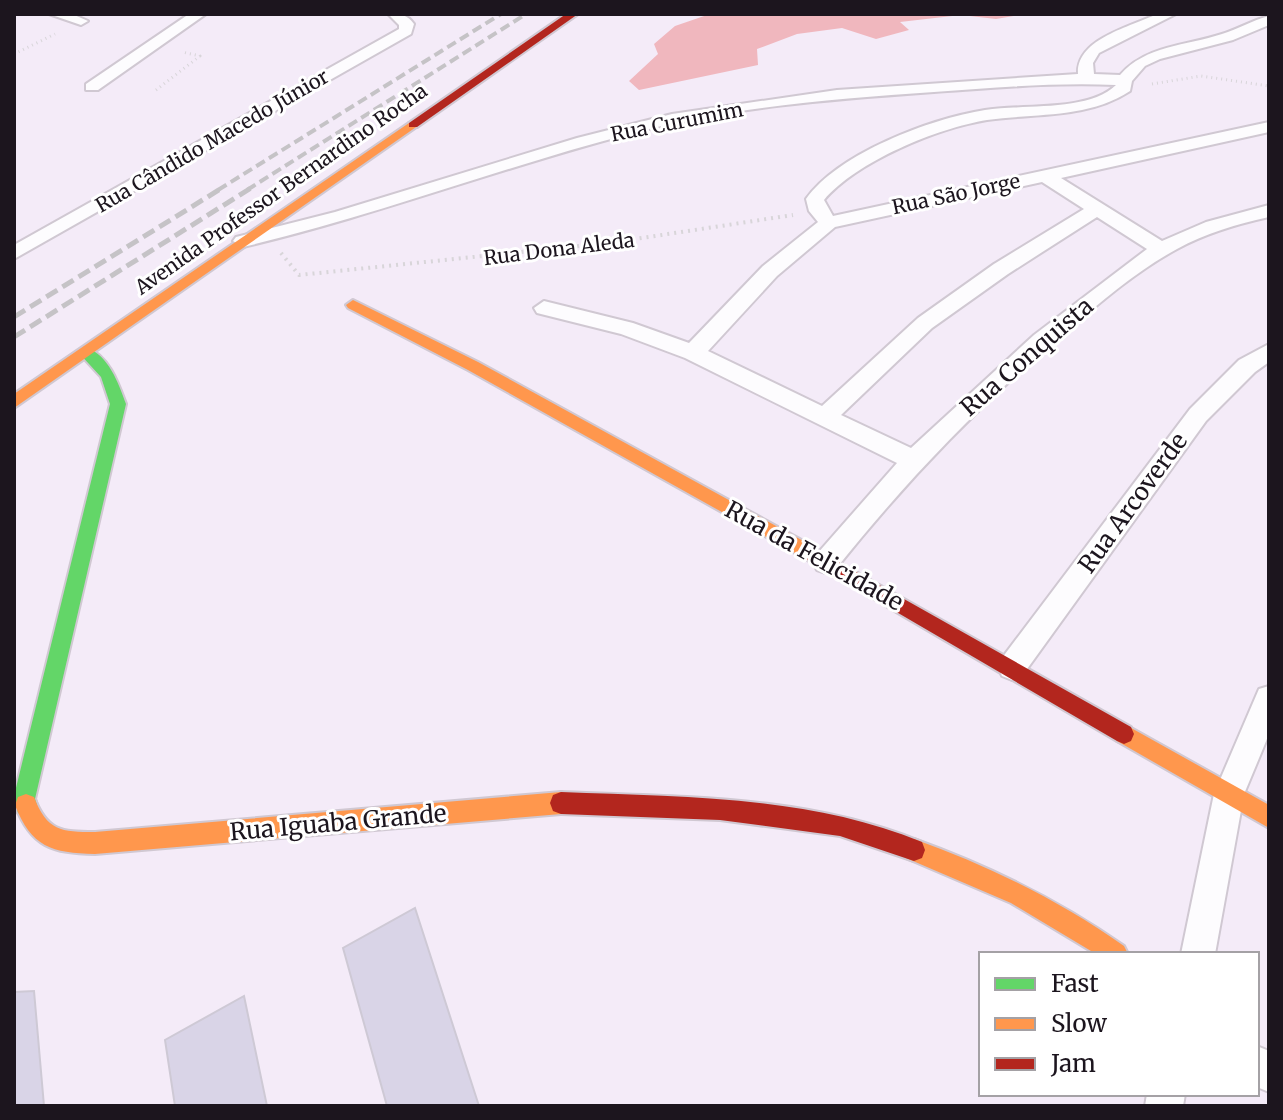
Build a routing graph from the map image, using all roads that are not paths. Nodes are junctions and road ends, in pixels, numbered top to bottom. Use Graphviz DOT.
graph roads {
  1 [pos="56,14"];
  2 [pos="199,14"];
  3 [pos="395,14"];
  4 [pos="573,14"];
  5 [pos="1169,14"];
  6 [pos="1269,20"];
  7 [pos="81,21"];
  8 [pos="1086,78"];
  9 [pos="1124,82"];
  10 [pos="92,87"];
  11 [pos="1269,127"];
  12 [pos="1044,175"];
  13 [pos="1097,209"];
  14 [pos="1269,211"];
  15 [pos="823,217"];
  16 [pos="243,241"];
  17 [pos="1161,249"];
  18 [pos="14,253"];
  19 [pos="353,305"];
  20 [pos="544,308"];
  21 [pos="86,352"];
  22 [pos="1269,352"];
  23 [pos="693,353"];
  24 [pos="14,402"];
  25 [pos="826,416"];
  26 [pos="913,460"];
  27 [pos="826,562"];
  28 [pos="1012,667"];
  29 [pos="1269,699"];
  30 [pos="1229,794"];
  31 [pos="1269,817"];
  32 [pos="1113,952"];
  33 [pos="1198,952"];
  1 -- 7 [label="street"];
  2 -- 10 [label="street"];
  3 -- 18 [label="street, Rua Cândido Macedo Júnior"];
  4 -- 16 [label="street, Avenida Professor Bernardino Rocha"];
  5 -- 8 [label="street"];
  6 -- 9 [label="street"];
  8 -- 9 [label="street, Rua Curumim"];
  8 -- 16 [label="street, Rua Curumim"];
  9 -- 15 [label="street"];
  11 -- 12 [label="street, Rua São Jorge"];
  12 -- 13 [label="street"];
  12 -- 15 [label="street, Rua São Jorge"];
  13 -- 17 [label="street"];
  13 -- 25 [label="street"];
  14 -- 17 [label="street, Rua Conquista"];
  15 -- 23 [label="street, Rua São Jorge"];
  16 -- 21 [label="street, Avenida Professor Bernardino Rocha"];
  17 -- 26 [label="street, Rua Conquista"];
  19 -- 27 [label="street, Rua da Felicidade"];
  20 -- 23 [label="street"];
  21 -- 24 [label="street, Avenida Professor Bernardino Rocha"];
  21 -- 32 [label="street, Rua Iguaba Grande"];
  22 -- 28 [label="street, Rua Arcoverde"];
  23 -- 25 [label="street"];
  25 -- 26 [label="street"];
  26 -- 27 [label="street, Rua Conquista"];
  27 -- 28 [label="street, Rua da Felicidade"];
  28 -- 30 [label="street, Rua da Felicidade"];
  29 -- 30 [label="street"];
  30 -- 31 [label="street, Rua da Felicidade"];
  30 -- 33 [label="street"];
}
